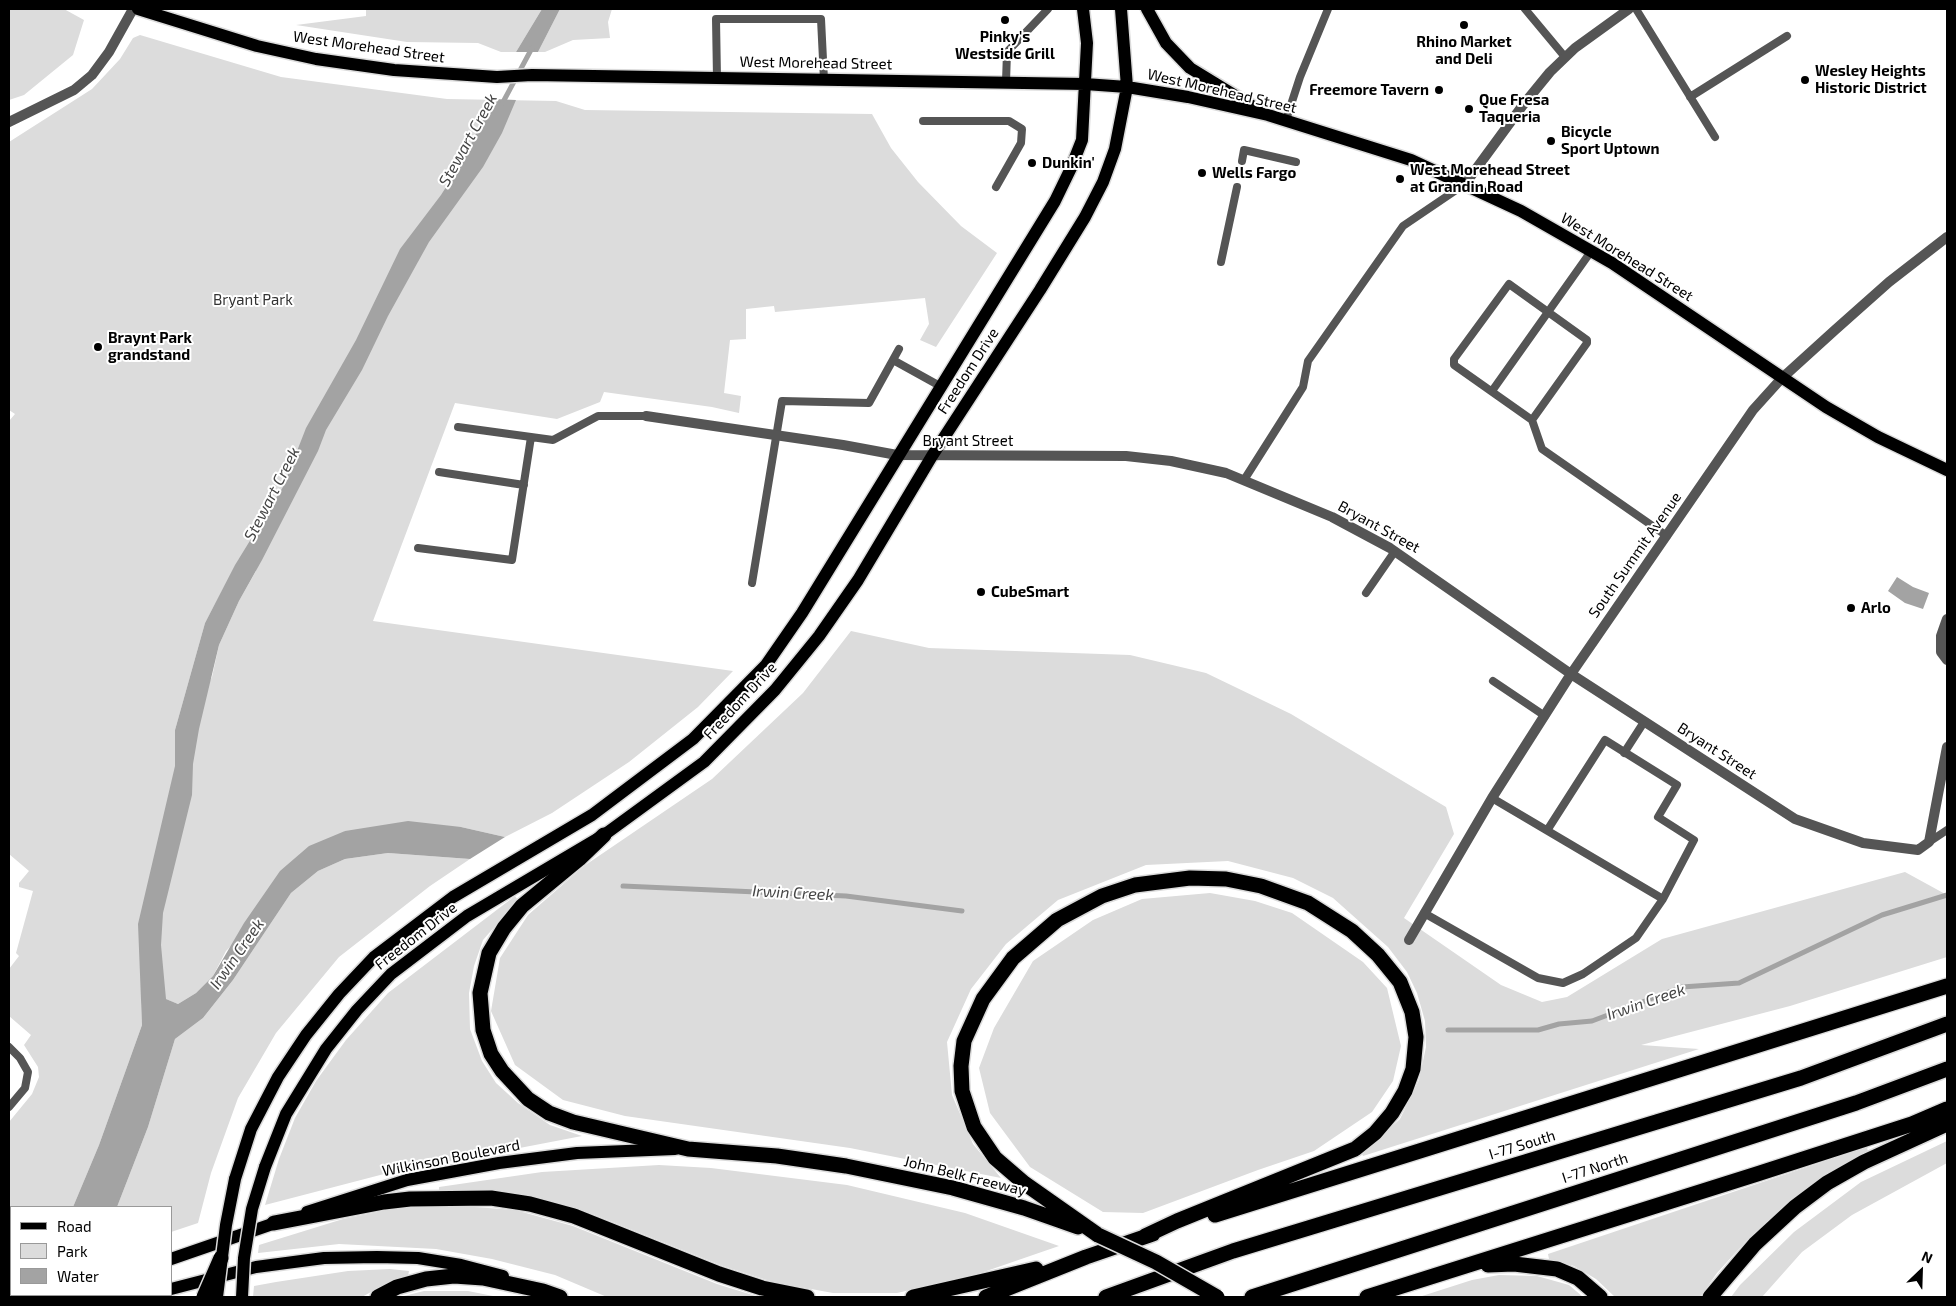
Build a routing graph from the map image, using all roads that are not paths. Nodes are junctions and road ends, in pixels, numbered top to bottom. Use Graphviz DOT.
graph roads {
  1 [pos="141,9"];
  2 [pos="1048,9"];
  3 [pos="1083,9"];
  4 [pos="1121,9"];
  5 [pos="1147,9"];
  6 [pos="1328,9"];
  7 [pos="1524,9"];
  8 [pos="1629,9"];
  9 [pos="1636,9"];
  10 [pos="1787,36"];
  11 [pos="1565,57"];
  12 [pos="716,78"];
  13 [pos="824,80"];
  14 [pos="1006,82"];
  15 [pos="1085,84"];
  16 [pos="1127,87"];
  17 [pos="1690,97"];
  18 [pos="1268,116"];
  19 [pos="1286,120"];
  20 [pos="923,121"];
  21 [pos="9,122"];
  22 [pos="1715,137"];
  23 [pos="1242,160"];
  24 [pos="1296,162"];
  25 [pos="1465,184"];
  26 [pos="996,187"];
  27 [pos="1236,187"];
  28 [pos="1947,237"];
  29 [pos="1592,250"];
  30 [pos="1221,262"];
  31 [pos="1549,311"];
  32 [pos="899,349"];
  33 [pos="893,360"];
  34 [pos="1782,379"];
  35 [pos="940,386"];
  36 [pos="1492,391"];
  37 [pos="646,416"];
  38 [pos="1532,420"];
  39 [pos="458,427"];
  40 [pos="778,435"];
  41 [pos="531,437"];
  42 [pos="897,455"];
  43 [pos="932,456"];
  44 [pos="1947,470"];
  45 [pos="439,472"];
  46 [pos="1244,480"];
  47 [pos="524,485"];
  48 [pos="1666,536"];
  49 [pos="418,548"];
  50 [pos="1395,551"];
  51 [pos="752,583"];
  52 [pos="1366,593"];
  53 [pos="1947,620"];
  54 [pos="1947,660"];
  55 [pos="1571,674"];
  56 [pos="1493,681"];
  57 [pos="1545,716"];
  58 [pos="1644,722"];
  59 [pos="1947,747"];
  60 [pos="1624,753"];
  61 [pos="1492,798"];
  62 [pos="1548,830"];
  63 [pos="1947,830"];
  64 [pos="604,836"];
  65 [pos="1929,842"];
  66 [pos="1663,899"];
  67 [pos="1424,913"];
  68 [pos="1409,940"];
  69 [pos="1947,986"];
  70 [pos="1947,1024"];
  71 [pos="9,1047"];
  72 [pos="1947,1069"];
  73 [pos="9,1107"];
  74 [pos="1947,1109"];
  75 [pos="1947,1124"];
  76 [pos="688,1149"];
  77 [pos="274,1223"];
  78 [pos="1098,1235"];
  79 [pos="1145,1236"];
  80 [pos="1086,1257"];
  81 [pos="221,1258"];
  82 [pos="172,1259"];
  83 [pos="1462,1268"];
  84 [pos="172,1288"];
  85 [pos="543,1291"];
  86 [pos="204,1297"];
  87 [pos="217,1297"];
  88 [pos="242,1297"];
  89 [pos="378,1297"];
  90 [pos="560,1297"];
  91 [pos="807,1297"];
  92 [pos="914,1297"];
  93 [pos="986,1297"];
  94 [pos="1106,1297"];
  95 [pos="1216,1297"];
  96 [pos="1252,1297"];
  97 [pos="1367,1297"];
  98 [pos="1600,1297"];
  99 [pos="1710,1297"];
  1 -- 12 [label="main road, West Morehead Street"];
  1 -- 21 [label="street"];
  2 -- 14 [label="lane"];
  3 -- 15 [label="main road, Freedom Drive"];
  4 -- 16 [label="main road, Freedom Drive"];
  5 -- 18 [label="main road"];
  6 -- 19 [label="lane"];
  7 -- 11 [label="lane"];
  8 -- 11 [label="street"];
  9 -- 17 [label="lane"];
  10 -- 17 [label="lane"];
  11 -- 25 [label="street"];
  12 -- 13 [label="main road, West Morehead Street"];
  12 -- 13 [label="lane"];
  13 -- 14 [label="main road, West Morehead Street"];
  14 -- 15 [label="main road, West Morehead Street"];
  15 -- 16 [label="main road, West Morehead Street"];
  15 -- 35 [label="main road, Freedom Drive"];
  16 -- 18 [label="main road, West Morehead Street"];
  16 -- 43 [label="main road, Freedom Drive"];
  17 -- 22 [label="lane"];
  18 -- 19 [label="main road, West Morehead Street"];
  19 -- 25 [label="main road, West Morehead Street"];
  20 -- 26 [label="lane"];
  23 -- 24 [label="lane"];
  25 -- 29 [label="main road, West Morehead Street"];
  25 -- 46 [label="lane"];
  27 -- 30 [label="lane"];
  28 -- 34 [label="street, South Summit Avenue"];
  29 -- 31 [label="lane"];
  29 -- 34 [label="main road, West Morehead Street"];
  31 -- 36 [label="lane"];
  31 -- 36 [label="lane"];
  31 -- 38 [label="lane"];
  32 -- 33 [label="lane"];
  33 -- 35 [label="lane"];
  33 -- 40 [label="lane"];
  34 -- 44 [label="main road, West Morehead Street"];
  34 -- 48 [label="street, South Summit Avenue"];
  35 -- 42 [label="main road, Freedom Drive"];
  36 -- 38 [label="lane"];
  37 -- 40 [label="street, Bryant Street"];
  37 -- 41 [label="lane"];
  38 -- 48 [label="lane"];
  39 -- 41 [label="lane"];
  40 -- 42 [label="street, Bryant Street"];
  40 -- 51 [label="lane"];
  41 -- 47 [label="lane"];
  42 -- 43 [label="street, Bryant Street"];
  42 -- 81 [label="main road, Freedom Drive, bridge"];
  43 -- 46 [label="street, Bryant Street"];
  43 -- 64 [label="main road, Freedom Drive"];
  45 -- 47 [label="lane"];
  46 -- 50 [label="street, Bryant Street"];
  47 -- 49 [label="lane"];
  48 -- 55 [label="street, South Summit Avenue"];
  50 -- 52 [label="lane"];
  50 -- 55 [label="street, Bryant Street"];
  53 -- 54 [label="street"];
  55 -- 57 [label="street, South Summit Avenue"];
  55 -- 58 [label="street, Bryant Street"];
  56 -- 57 [label="lane"];
  57 -- 61 [label="street, South Summit Avenue"];
  58 -- 60 [label="lane"];
  58 -- 65 [label="street, Bryant Street"];
  59 -- 65 [label="street"];
  60 -- 62 [label="lane"];
  60 -- 66 [label="lane"];
  61 -- 62 [label="lane"];
  61 -- 67 [label="street, South Summit Avenue"];
  62 -- 66 [label="lane"];
  63 -- 65 [label="lane"];
  64 -- 76 [label="highway, John Belk Freeway"];
  64 -- 88 [label="main road, Freedom Drive, bridge"];
  66 -- 67 [label="lane"];
  67 -- 68 [label="street, South Summit Avenue"];
  69 -- 79 [label="highway"];
  70 -- 94 [label="highway, I-77 South"];
  71 -- 73 [label="lane"];
  72 -- 96 [label="highway, I-77 North"];
  74 -- 83 [label="highway"];
  75 -- 99 [label="highway"];
  76 -- 77 [label="main road, Wilkinson Boulevard"];
  76 -- 78 [label="highway, John Belk Freeway"];
  77 -- 82 [label="main road, Wilkinson Boulevard"];
  77 -- 91 [label="highway"];
  78 -- 79 [label="highway"];
  78 -- 95 [label="highway, John Belk Freeway, bridge"];
  79 -- 80 [label="highway"];
  80 -- 92 [label="highway"];
  80 -- 93 [label="highway"];
  81 -- 86 [label="highway, bridge"];
  81 -- 87 [label="main road, Freedom Drive, bridge"];
  83 -- 97 [label="highway"];
  83 -- 98 [label="highway"];
  84 -- 85 [label="main road"];
  85 -- 89 [label="highway"];
  85 -- 90 [label="highway"];
}
